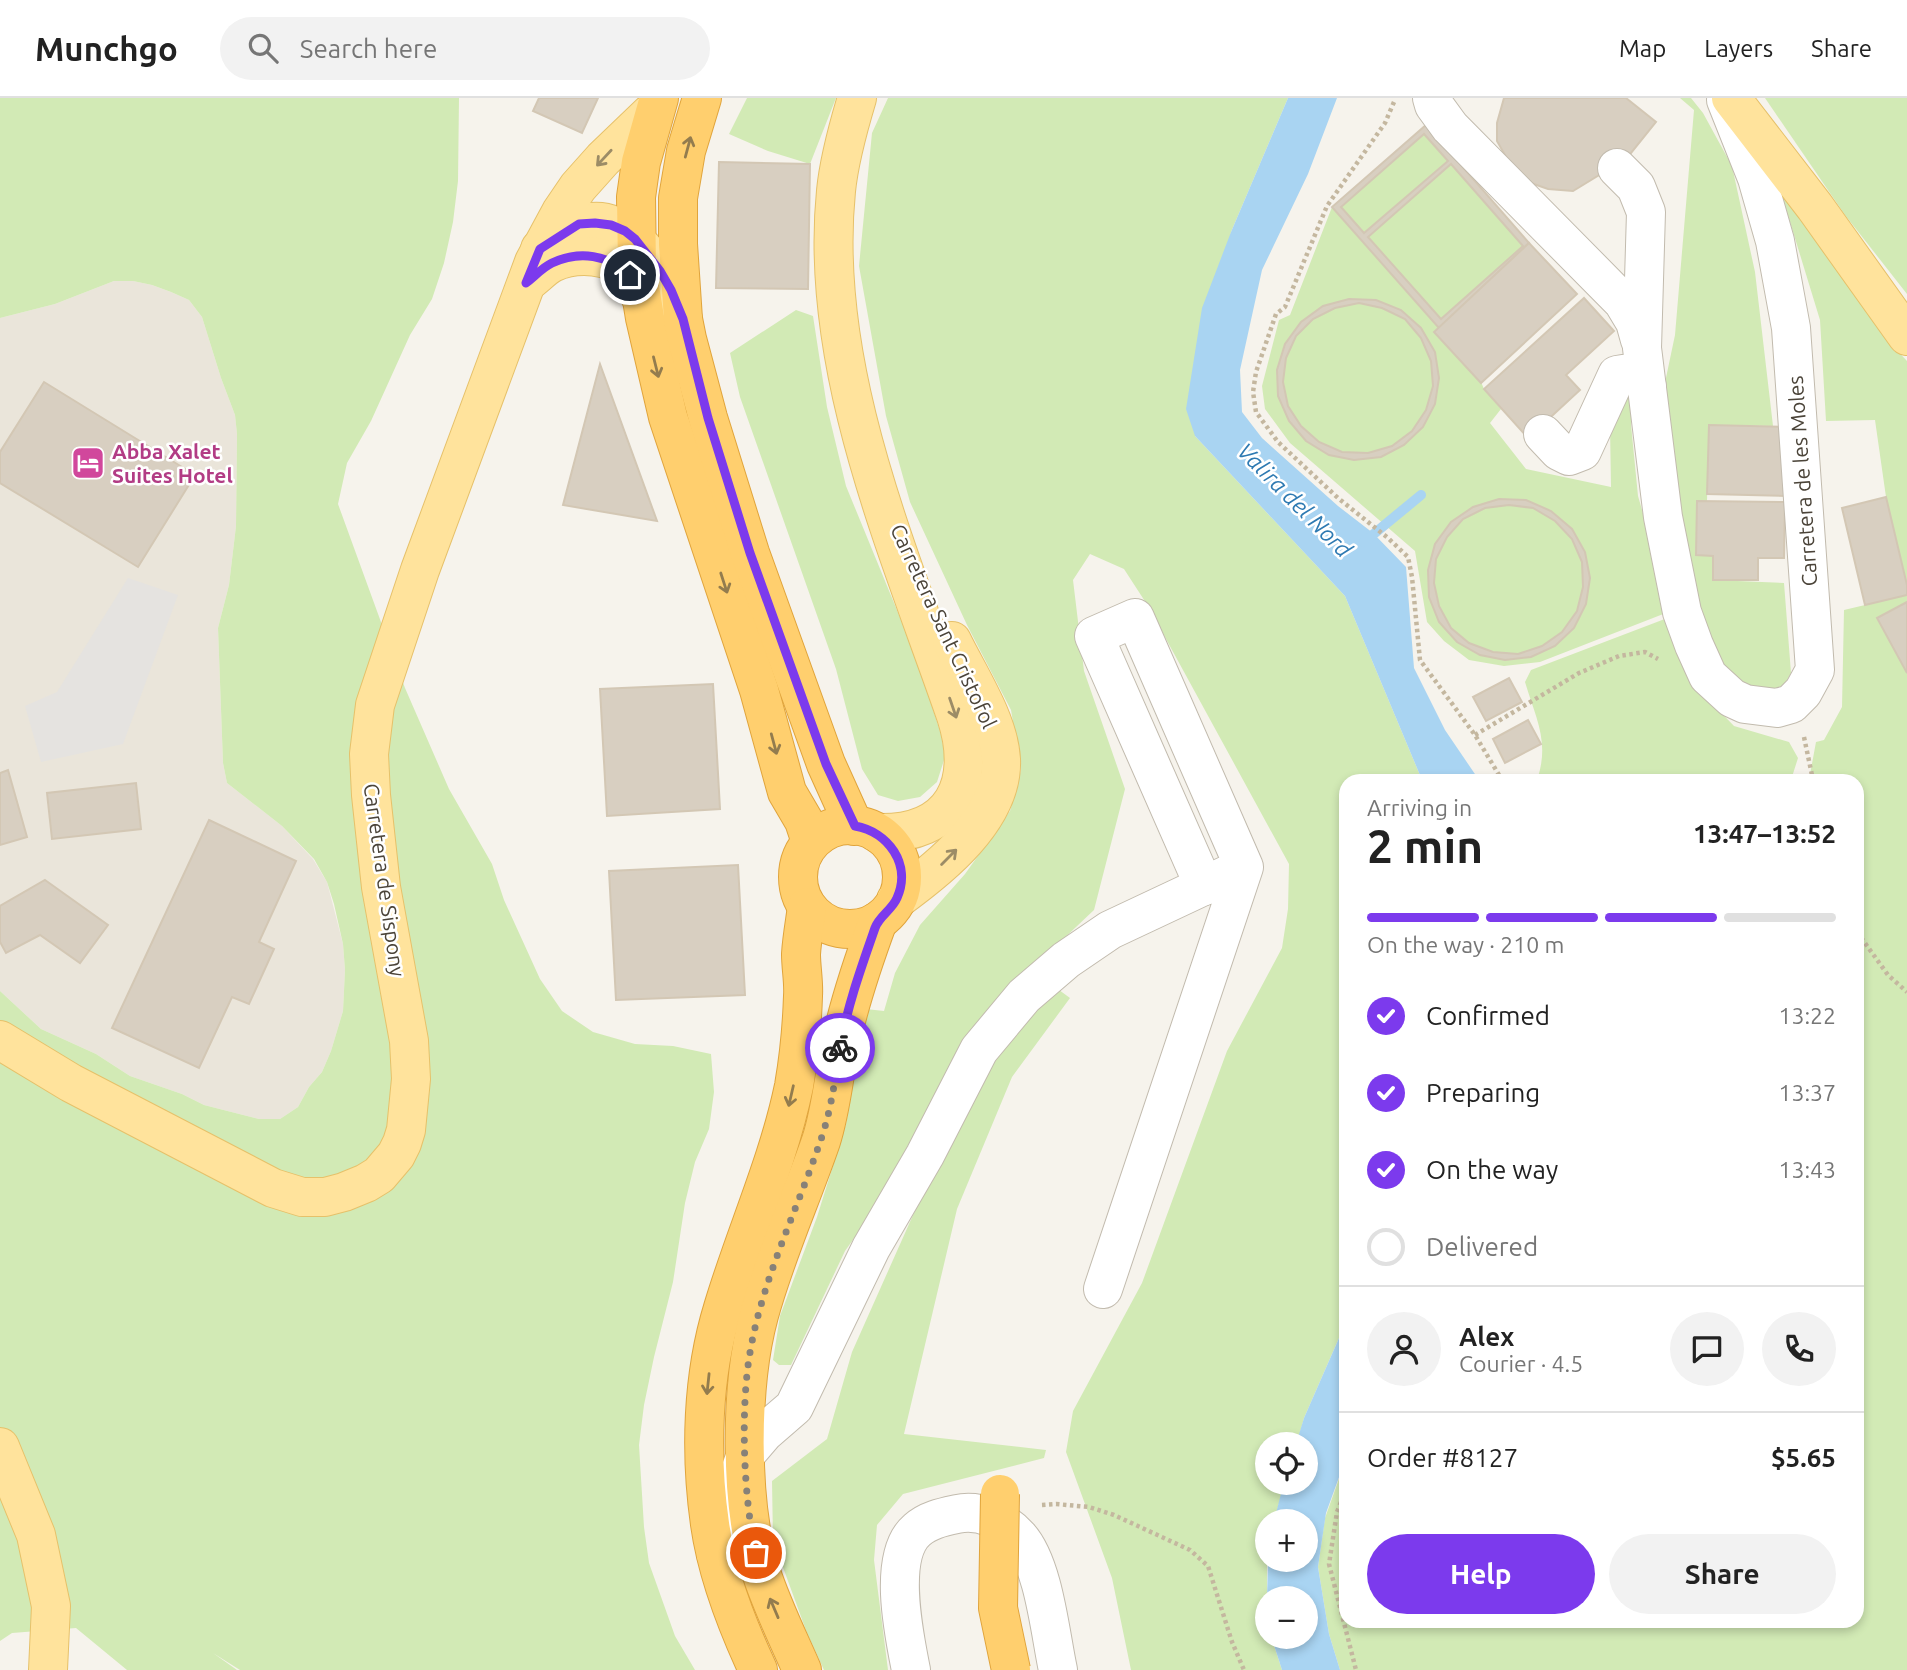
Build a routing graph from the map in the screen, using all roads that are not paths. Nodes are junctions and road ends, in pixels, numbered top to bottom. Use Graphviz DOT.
graph roads {
  1 [pos="702,98"];
  2 [pos="857,98"];
  3 [pos="1432,98"];
  4 [pos="1725,98"];
  5 [pos="1731,98"];
  6 [pos="656,105"];
  7 [pos="1617,169"];
  8 [pos="635,239"];
  9 [pos="540,249"];
  10 [pos="526,283"];
  11 [pos="642,300"];
  12 [pos="683,319"];
  13 [pos="1907,335"];
  14 [pos="1642,348"];
  15 [pos="1647,387"];
  16 [pos="1543,434"];
  17 [pos="875,482"];
  18 [pos="787,792"];
  19 [pos="866,829"];
  20 [pos="811,842"];
  21 [pos="1244,867"];
  22 [pos="1204,886"];
  23 [pos="807,907"];
  24 [pos="887,910"];
  25 [pos="801,955"];
  26 [pos="0,1040"];
  27 [pos="1103,1289"];
  28 [pos="722,1310"];
  29 [pos="747,1381"];
  30 [pos="781,1418"];
  31 [pos="0,1447"];
  32 [pos="746,1454"];
  33 [pos="1015,1500"];
  34 [pos="716,1554"];
  35 [pos="48,1670"];
  36 [pos="758,1670"];
  37 [pos="802,1670"];
  38 [pos="911,1670"];
  39 [pos="1011,1670"];
  40 [pos="1058,1670"];
  12 -- 1 [label="highway, one-way"];
  2 -- 17 [label="main road, Carretera Sant Cristofol"];
  3 -- 14 [label="street"];
  4 -- 15 [label="street, Carretera de les Moles"];
  5 -- 13 [label="main road"];
  6 -- 8 [label="highway"];
  6 -- 9 [label="main road, Carretera de Sispony, one-way"];
  7 -- 14 [label="street"];
  8 -- 9 [label="main road"];
  8 -- 11 [label="highway"];
  8 -- 12 [label="main road"];
  9 -- 10 [label="main road, Carretera de Sispony"];
  10 -- 11 [label="main road"];
  10 -- 26 [label="main road, Carretera de Sispony"];
  11 -- 18 [label="highway, one-way"];
  12 -- 19 [label="highway"];
  14 -- 15 [label="street"];
  15 -- 16 [label="street"];
  17 -- 19 [label="main road, Carretera Sant Cristofol, one-way"];
  24 -- 17 [label="main road, Carretera Sant Cristofol, one-way"];
  18 -- 20 [label="highway"];
  18 -- 25 [label="highway"];
  19 -- 20 [label="highway"];
  19 -- 24 [label="highway"];
  20 -- 23 [label="highway"];
  21 -- 22 [label="street"];
  21 -- 22 [label="street"];
  21 -- 27 [label="street"];
  22 -- 30 [label="street"];
  23 -- 24 [label="highway"];
  23 -- 25 [label="highway"];
  24 -- 29 [label="highway"];
  25 -- 28 [label="highway, one-way"];
  28 -- 29 [label="street"];
  28 -- 34 [label="highway, one-way"];
  29 -- 30 [label="street"];
  29 -- 32 [label="highway"];
  30 -- 32 [label="street"];
  31 -- 35 [label="main road"];
  32 -- 34 [label="street"];
  37 -- 32 [label="highway, one-way"];
  33 -- 39 [label="highway, bridge"];
  34 -- 36 [label="highway"];
  38 -- 40 [label="street"];
}
